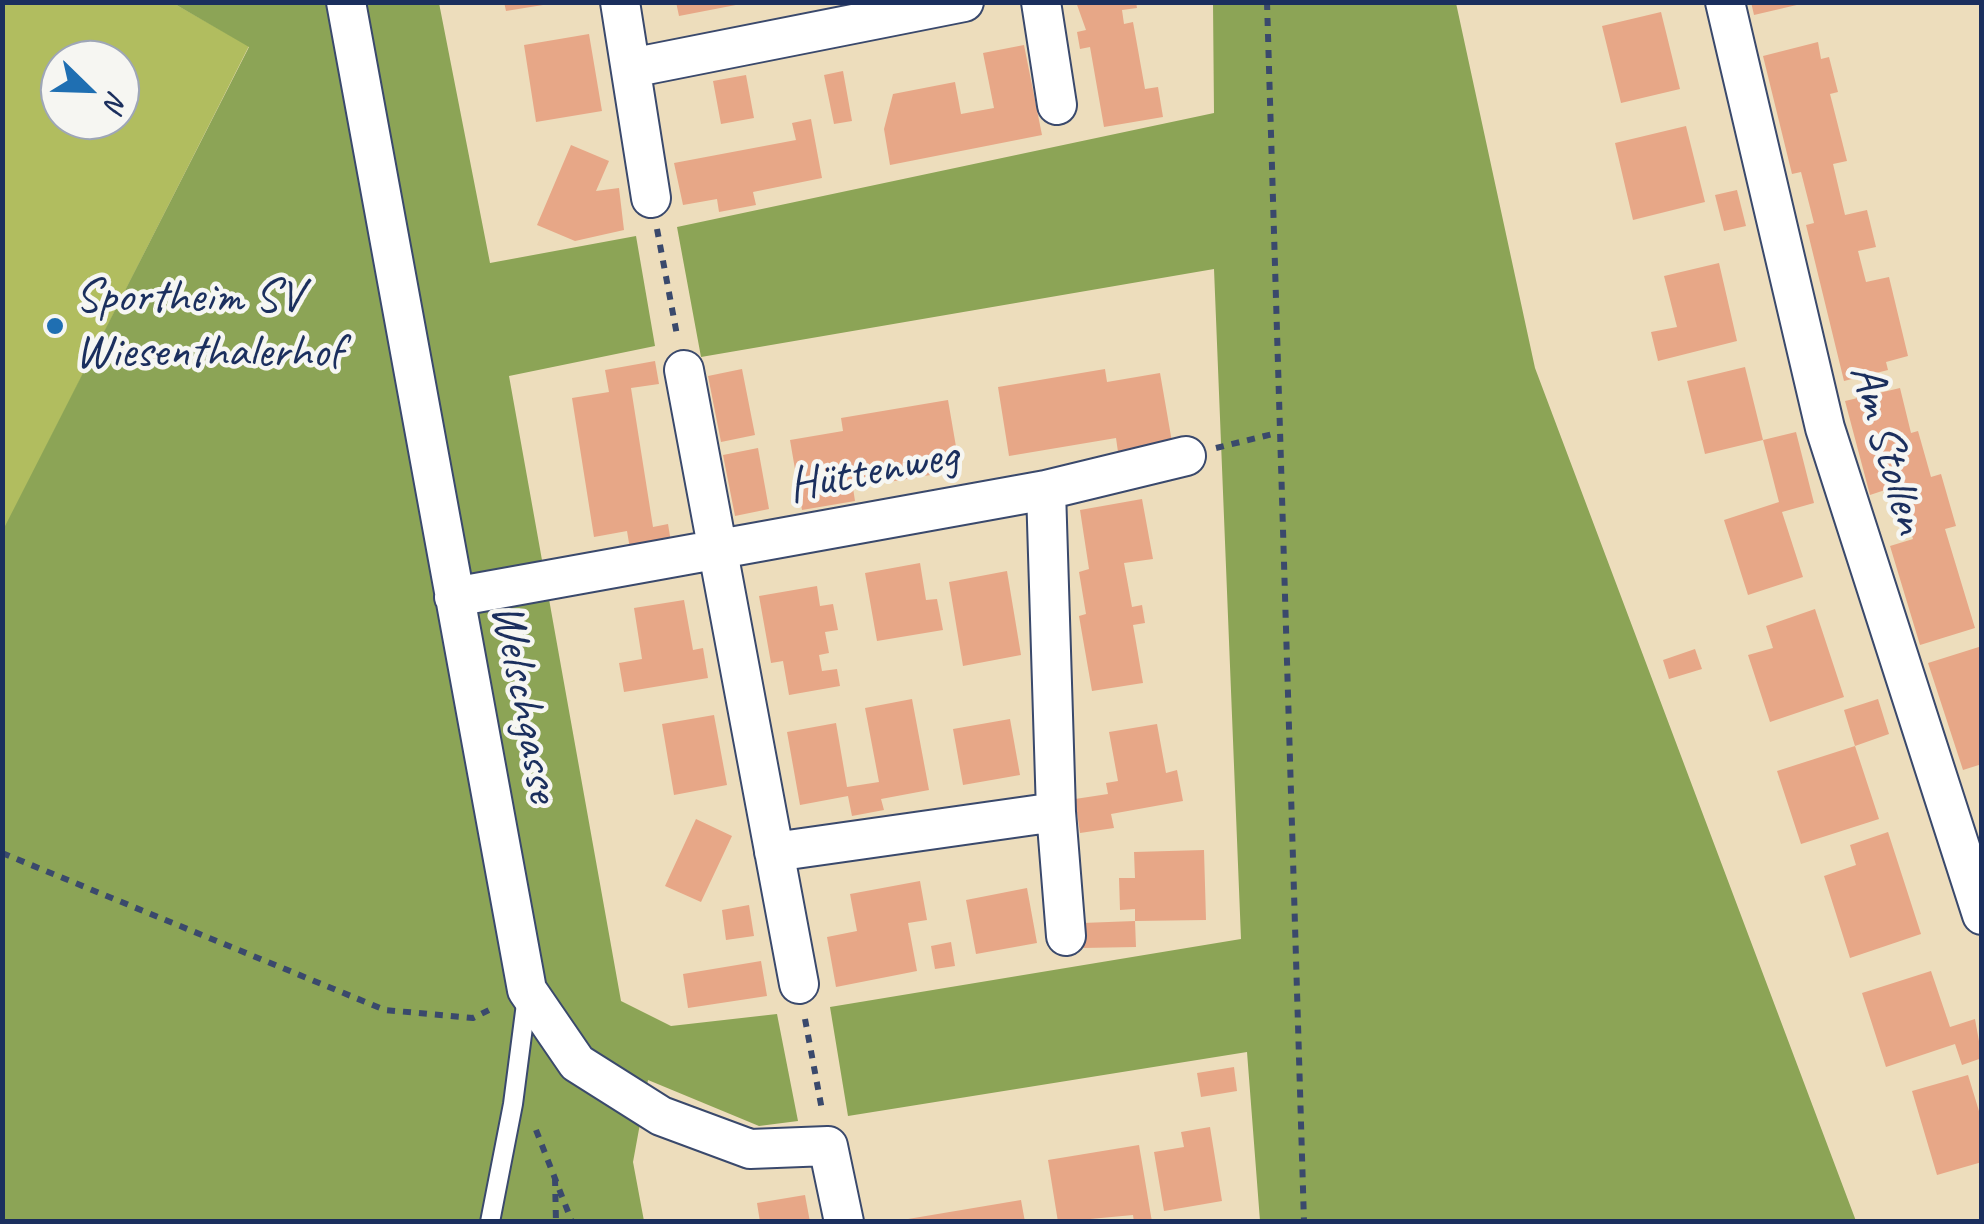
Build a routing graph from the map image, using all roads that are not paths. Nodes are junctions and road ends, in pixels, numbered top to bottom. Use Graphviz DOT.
graph roads {
  1 [pos="346,2"];
  2 [pos="620,2"];
  3 [pos="964,2"];
  4 [pos="1041,2"];
  5 [pos="1724,2"];
  6 [pos="631,68"];
  7 [pos="1056,106"];
  8 [pos="651,198"];
  9 [pos="684,370"];
  10 [pos="1186,456"];
  11 [pos="1046,490"];
  12 [pos="718,552"];
  13 [pos="454,597"];
  14 [pos="1056,812"];
  15 [pos="774,852"];
  16 [pos="1982,915"];
  17 [pos="1066,936"];
  18 [pos="798,984"];
  19 [pos="527,990"];
  20 [pos="490,1222"];
  21 [pos="844,1222"];
  1 -- 13 [label="street, Welschgasse"];
  2 -- 6 [label="street"];
  3 -- 6 [label="street"];
  4 -- 7 [label="street"];
  5 -- 16 [label="street, Am Stollen"];
  6 -- 8 [label="street"];
  9 -- 12 [label="street"];
  10 -- 11 [label="street, Hüttenweg"];
  11 -- 12 [label="street, Hüttenweg"];
  11 -- 14 [label="street"];
  12 -- 13 [label="street, Hüttenweg"];
  12 -- 15 [label="street"];
  13 -- 19 [label="street, Welschgasse"];
  14 -- 15 [label="street"];
  14 -- 17 [label="street"];
  15 -- 18 [label="street"];
  19 -- 20 [label="lane"];
  19 -- 21 [label="street, Welschgasse"];
}
